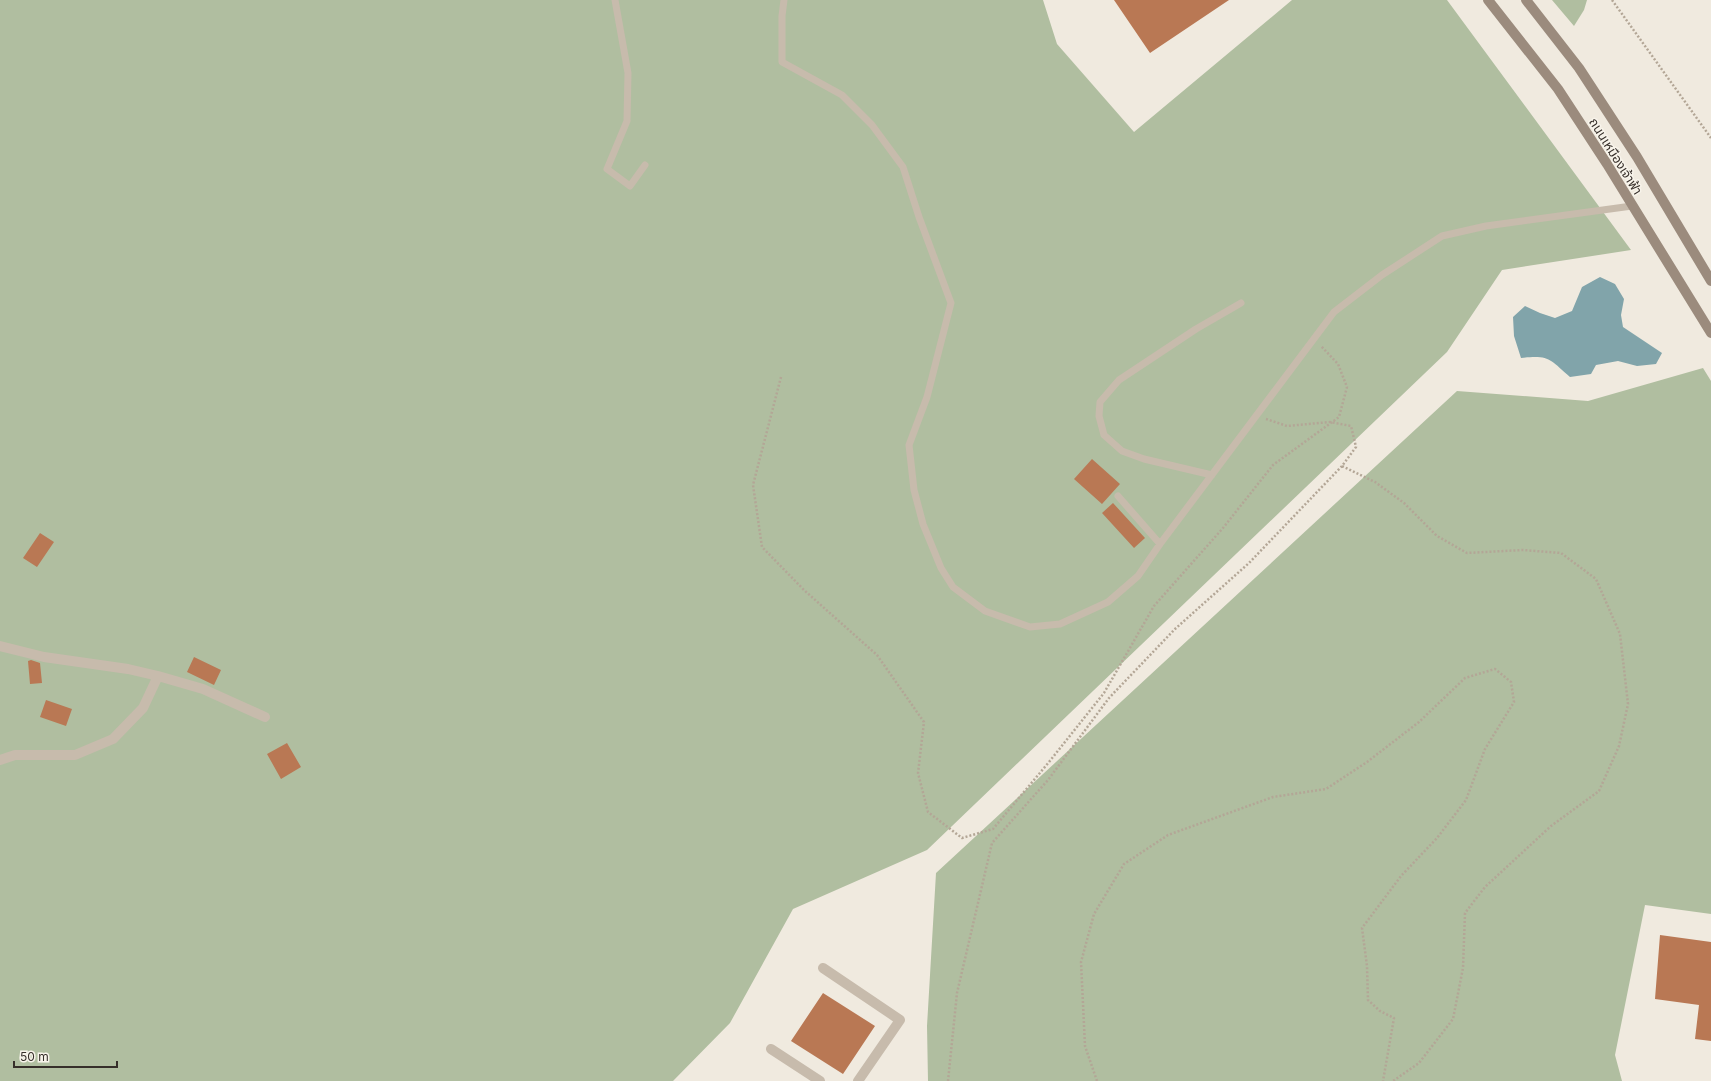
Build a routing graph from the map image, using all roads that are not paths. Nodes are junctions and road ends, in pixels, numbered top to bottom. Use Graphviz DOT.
graph roads {
  1 [pos="615,0"];
  2 [pos="784,0"];
  3 [pos="1488,0"];
  4 [pos="1526,0"];
  5 [pos="645,165"];
  6 [pos="1632,206"];
  7 [pos="1711,281"];
  8 [pos="1240,303"];
  9 [pos="1711,333"];
  10 [pos="1212,475"];
  11 [pos="1118,496"];
  12 [pos="1160,544"];
  13 [pos="0,646"];
  14 [pos="158,676"];
  15 [pos="265,717"];
  16 [pos="0,760"];
  17 [pos="823,968"];
  18 [pos="771,1049"];
  19 [pos="820,1081"];
  20 [pos="858,1081"];
  1 -- 5 [label="lane"];
  2 -- 12 [label="lane"];
  3 -- 6 [label="street, ถนนเหมืองเจ้าฟ้า"];
  4 -- 7 [label="street, ถนนเหมืองเจ้าฟ้า"];
  6 -- 9 [label="street, ถนนเหมืองเจ้าฟ้า"];
  6 -- 10 [label="lane"];
  8 -- 10 [label="lane"];
  10 -- 12 [label="lane"];
  11 -- 12 [label="lane"];
  13 -- 14 [label="street"];
  14 -- 15 [label="street"];
  14 -- 16 [label="street"];
  17 -- 20 [label="street"];
  18 -- 19 [label="street"];
}
